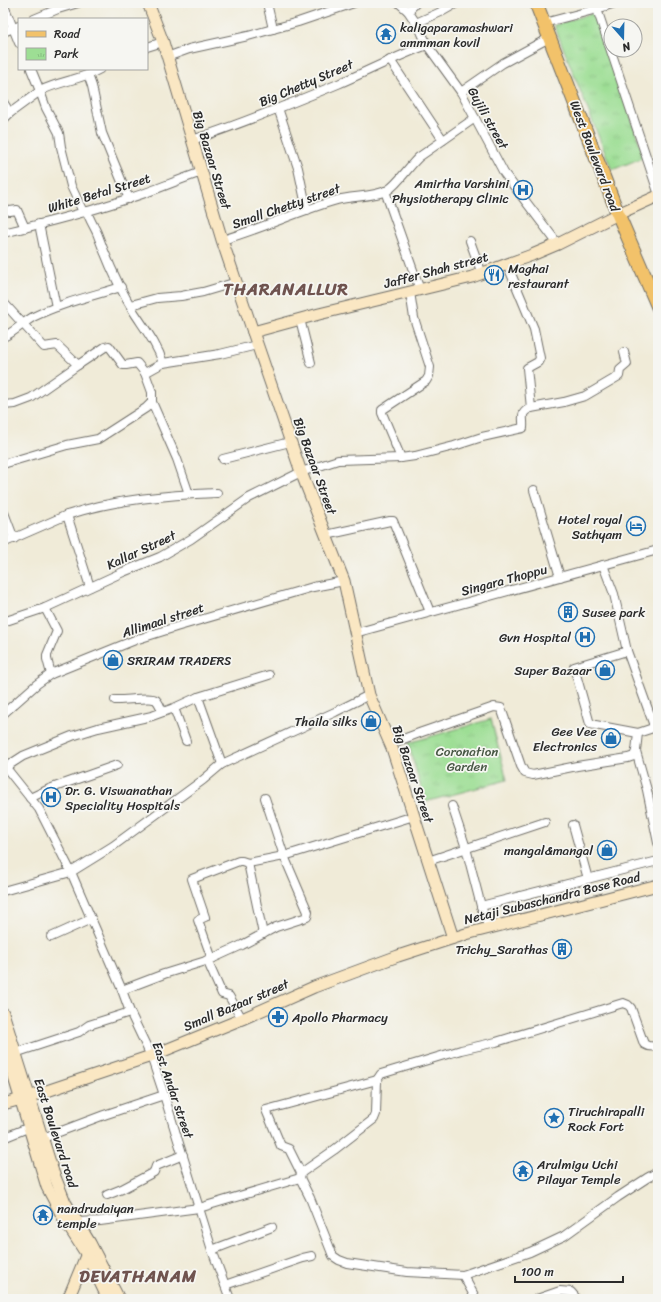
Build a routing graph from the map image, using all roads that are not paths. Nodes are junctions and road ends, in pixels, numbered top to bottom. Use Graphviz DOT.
graph roads {
  1 [pos="3,3"];
  2 [pos="78,3"];
  3 [pos="148,3"];
  4 [pos="267,3"];
  5 [pos="354,3"];
  6 [pos="399,3"];
  7 [pos="416,3"];
  8 [pos="458,3"];
  9 [pos="536,3"];
  10 [pos="615,3"];
  11 [pos="591,8"];
  12 [pos="408,11"];
  13 [pos="36,18"];
  14 [pos="416,23"];
  15 [pos="544,23"];
  16 [pos="16,27"];
  17 [pos="273,29"];
  18 [pos="3,32"];
  19 [pos="18,38"];
  20 [pos="549,38"];
  21 [pos="162,42"];
  22 [pos="427,45"];
  23 [pos="148,47"];
  24 [pos="167,57"];
  25 [pos="390,60"];
  26 [pos="32,70"];
  27 [pos="98,70"];
  28 [pos="88,75"];
  29 [pos="43,90"];
  30 [pos="461,92"];
  31 [pos="3,102"];
  32 [pos="278,108"];
  33 [pos="10,113"];
  34 [pos="475,118"];
  35 [pos="3,120"];
  36 [pos="192,140"];
  37 [pos="442,140"];
  38 [pos="202,172"];
  39 [pos="385,191"];
  40 [pos="658,192"];
  41 [pos="658,196"];
  42 [pos="129,199"];
  43 [pos="3,210"];
  44 [pos="307,210"];
  45 [pos="85,212"];
  46 [pos="618,214"];
  47 [pos="39,224"];
  48 [pos="25,228"];
  49 [pos="3,233"];
  50 [pos="222,240"];
  51 [pos="470,241"];
  52 [pos="558,244"];
  53 [pos="507,264"];
  54 [pos="482,274"];
  55 [pos="237,282"];
  56 [pos="121,287"];
  57 [pos="415,291"];
  58 [pos="4,303"];
  59 [pos="130,305"];
  60 [pos="56,307"];
  61 [pos="658,307"];
  62 [pos="300,319"];
  63 [pos="22,323"];
  64 [pos="252,332"];
  65 [pos="3,336"];
  66 [pos="257,345"];
  67 [pos="624,352"];
  68 [pos="163,363"];
  69 [pos="311,363"];
  70 [pos="78,366"];
  71 [pos="145,373"];
  72 [pos="152,402"];
  73 [pos="3,405"];
  74 [pos="532,408"];
  75 [pos="290,442"];
  76 [pos="223,458"];
  77 [pos="402,458"];
  78 [pos="3,464"];
  79 [pos="301,472"];
  80 [pos="534,490"];
  81 [pos="217,493"];
  82 [pos="189,494"];
  83 [pos="3,510"];
  84 [pos="67,515"];
  85 [pos="326,535"];
  86 [pos="14,539"];
  87 [pos="3,543"];
  88 [pos="658,550"];
  89 [pos="603,565"];
  90 [pos="560,577"];
  91 [pos="344,581"];
  92 [pos="90,587"];
  93 [pos="45,608"];
  94 [pos="430,612"];
  95 [pos="3,622"];
  96 [pos="356,633"];
  97 [pos="627,651"];
  98 [pos="51,674"];
  99 [pos="269,675"];
  100 [pos="368,695"];
  101 [pos="198,697"];
  102 [pos="115,700"];
  103 [pos="174,708"];
  104 [pos="162,712"];
  105 [pos="3,714"];
  106 [pos="638,733"];
  107 [pos="186,741"];
  108 [pos="390,744"];
  109 [pos="636,752"];
  110 [pos="222,764"];
  111 [pos="117,765"];
  112 [pos="4,766"];
  113 [pos="30,798"];
  114 [pos="265,798"];
  115 [pos="452,806"];
  116 [pos="414,816"];
  117 [pos="545,822"];
  118 [pos="573,825"];
  119 [pos="658,843"];
  120 [pos="466,848"];
  121 [pos="284,856"];
  122 [pos="428,861"];
  123 [pos="658,861"];
  124 [pos="248,864"];
  125 [pos="71,872"];
  126 [pos="588,879"];
  127 [pos="658,885"];
  128 [pos="3,891"];
  129 [pos="482,906"];
  130 [pos="91,918"];
  131 [pos="489,928"];
  132 [pos="263,934"];
  133 [pos="51,937"];
  134 [pos="453,938"];
  135 [pos="210,959"];
  136 [pos="122,990"];
  137 [pos="130,1012"];
  138 [pos="3,1013"];
  139 [pos="242,1019"];
  140 [pos="3,1041"];
  141 [pos="658,1047"];
  142 [pos="15,1053"];
  143 [pos="151,1056"];
  144 [pos="377,1080"];
  145 [pos="164,1095"];
  146 [pos="25,1098"];
  147 [pos="3,1104"];
  148 [pos="30,1127"];
  149 [pos="3,1138"];
  150 [pos="43,1138"];
  151 [pos="183,1155"];
  152 [pos="658,1172"];
  153 [pos="300,1175"];
  154 [pos="107,1195"];
  155 [pos="199,1208"];
  156 [pos="78,1222"];
  157 [pos="272,1227"];
  158 [pos="90,1242"];
  159 [pos="212,1250"];
  160 [pos="86,1255"];
  161 [pos="312,1256"];
  162 [pos="463,1275"];
  163 [pos="225,1285"];
  164 [pos="68,1299"];
  165 [pos="108,1299"];
  166 [pos="119,1299"];
  167 [pos="230,1299"];
  168 [pos="476,1299"];
  169 [pos="537,1299"];
  170 [pos="577,1299"];
  1 -- 16 [label="street"];
  2 -- 13 [label="street"];
  3 -- 21 [label="street, Big Bazaar Street"];
  4 -- 17 [label="street"];
  5 -- 17 [label="street"];
  6 -- 12 [label="street, Gujili street"];
  7 -- 12 [label="street"];
  8 -- 14 [label="street"];
  9 -- 15 [label="main road, West Boulevard road"];
  10 -- 11 [label="street"];
  11 -- 15 [label="street"];
  11 -- 40 [label="street"];
  12 -- 14 [label="street, Gujili street"];
  14 -- 22 [label="street, Gujili street"];
  15 -- 20 [label="main road, West Boulevard road"];
  16 -- 18 [label="street"];
  16 -- 19 [label="street"];
  17 -- 24 [label="street"];
  20 -- 30 [label="street"];
  20 -- 46 [label="main road, West Boulevard road"];
  21 -- 23 [label="street"];
  21 -- 24 [label="street, Big Bazaar Street"];
  22 -- 25 [label="street, Big Chetty Street"];
  22 -- 30 [label="street, Gujili street"];
  24 -- 36 [label="street, Big Bazaar Street"];
  25 -- 32 [label="street, Big Chetty Street"];
  25 -- 37 [label="street"];
  26 -- 29 [label="street"];
  27 -- 28 [label="street"];
  28 -- 29 [label="street"];
  28 -- 42 [label="street"];
  29 -- 33 [label="street"];
  29 -- 45 [label="street"];
  30 -- 34 [label="street, Gujili street"];
  31 -- 33 [label="street"];
  32 -- 36 [label="street, Big Chetty Street"];
  32 -- 44 [label="street"];
  33 -- 35 [label="street"];
  34 -- 37 [label="street"];
  34 -- 52 [label="street, Gujili street"];
  36 -- 38 [label="street, Big Bazaar Street"];
  37 -- 39 [label="street"];
  38 -- 42 [label="street, White Betal Street"];
  38 -- 50 [label="street, Big Bazaar Street"];
  39 -- 44 [label="street, Small Chetty street"];
  39 -- 57 [label="street"];
  41 -- 46 [label="street, Jaffer Shah street"];
  42 -- 45 [label="street, White Betal Street"];
  43 -- 48 [label="street"];
  44 -- 50 [label="street, Small Chetty street"];
  45 -- 47 [label="street, White Betal Street"];
  45 -- 56 [label="street"];
  46 -- 52 [label="street, Jaffer Shah street"];
  46 -- 61 [label="main road, West Boulevard road"];
  47 -- 48 [label="street, White Betal Street"];
  47 -- 60 [label="street"];
  48 -- 49 [label="street, White Betal Street"];
  50 -- 55 [label="street, Big Bazaar Street"];
  51 -- 54 [label="street"];
  52 -- 53 [label="street, Jaffer Shah street"];
  53 -- 54 [label="street, Jaffer Shah street"];
  53 -- 74 [label="street"];
  54 -- 57 [label="street, Jaffer Shah street"];
  55 -- 59 [label="street"];
  55 -- 64 [label="street, Big Bazaar Street"];
  56 -- 59 [label="street"];
  56 -- 60 [label="street"];
  57 -- 62 [label="street, Jaffer Shah street"];
  57 -- 77 [label="street"];
  58 -- 63 [label="street"];
  59 -- 68 [label="street"];
  60 -- 63 [label="street"];
  62 -- 64 [label="street, Jaffer Shah street"];
  62 -- 69 [label="street"];
  63 -- 65 [label="street"];
  63 -- 70 [label="street"];
  64 -- 66 [label="street, Big Bazaar Street"];
  66 -- 68 [label="street"];
  66 -- 75 [label="street, Big Bazaar Street"];
  67 -- 74 [label="street"];
  68 -- 71 [label="street"];
  70 -- 71 [label="street"];
  70 -- 73 [label="street"];
  71 -- 72 [label="street"];
  72 -- 78 [label="street"];
  72 -- 82 [label="street"];
  74 -- 77 [label="street, Kallar Street"];
  75 -- 76 [label="street"];
  75 -- 79 [label="street, Big Bazaar Street"];
  77 -- 79 [label="street, Kallar Street"];
  79 -- 85 [label="street, Big Bazaar Street"];
  79 -- 92 [label="street, Kallar Street"];
  80 -- 90 [label="street"];
  81 -- 82 [label="street"];
  82 -- 84 [label="street"];
  83 -- 86 [label="street"];
  84 -- 86 [label="street"];
  84 -- 92 [label="street"];
  85 -- 91 [label="street, Big Bazaar Street"];
  85 -- 94 [label="street"];
  86 -- 87 [label="street"];
  88 -- 89 [label="street, Singara Thoppu"];
  89 -- 90 [label="street, Singara Thoppu"];
  89 -- 97 [label="street"];
  90 -- 94 [label="street, Singara Thoppu"];
  91 -- 96 [label="street, Big Bazaar Street"];
  91 -- 98 [label="street, Allimaal street"];
  92 -- 93 [label="street, Kallar Street"];
  93 -- 95 [label="street, Kallar Street"];
  93 -- 98 [label="street"];
  94 -- 96 [label="street, Singara Thoppu"];
  96 -- 100 [label="street, Big Bazaar Street"];
  97 -- 106 [label="street"];
  97 -- 106 [label="street"];
  98 -- 105 [label="street, Allimaal street"];
  99 -- 101 [label="street"];
  100 -- 108 [label="street, Big Bazaar Street"];
  100 -- 110 [label="street"];
  101 -- 103 [label="street"];
  101 -- 110 [label="street"];
  102 -- 104 [label="street"];
  103 -- 104 [label="street"];
  103 -- 107 [label="street"];
  104 -- 112 [label="street"];
  106 -- 109 [label="street"];
  108 -- 109 [label="street"];
  108 -- 116 [label="street, Big Bazaar Street"];
  109 -- 119 [label="street"];
  110 -- 125 [label="street"];
  111 -- 113 [label="street"];
  112 -- 113 [label="street, East Andar street"];
  113 -- 125 [label="street, East Andar street"];
  114 -- 121 [label="street"];
  115 -- 120 [label="street"];
  116 -- 121 [label="street"];
  116 -- 122 [label="street, Big Bazaar Street"];
  117 -- 120 [label="street"];
  118 -- 126 [label="street"];
  120 -- 122 [label="street"];
  120 -- 129 [label="street"];
  121 -- 124 [label="street"];
  121 -- 132 [label="street"];
  122 -- 134 [label="street, Big Bazaar Street"];
  123 -- 126 [label="street"];
  124 -- 132 [label="street"];
  124 -- 135 [label="street"];
  125 -- 128 [label="street"];
  125 -- 130 [label="street, East Andar street"];
  126 -- 129 [label="street"];
  127 -- 131 [label="street, Netaji Subaschandra Bose Road"];
  129 -- 131 [label="street"];
  130 -- 133 [label="street"];
  130 -- 136 [label="street, East Andar street"];
  131 -- 134 [label="street, Netaji Subaschandra Bose Road"];
  132 -- 135 [label="street"];
  134 -- 139 [label="street, Small Bazaar street"];
  135 -- 136 [label="street"];
  135 -- 139 [label="street"];
  136 -- 137 [label="street, East Andar street"];
  137 -- 142 [label="street"];
  137 -- 143 [label="street, East Andar street"];
  138 -- 142 [label="street, East Boulevard road"];
  139 -- 143 [label="street, Small Bazaar street"];
  140 -- 146 [label="street"];
  141 -- 144 [label="street"];
  142 -- 146 [label="street, East Boulevard road"];
  143 -- 145 [label="street, East Andar street"];
  143 -- 146 [label="street, Small Bazaar street"];
  144 -- 153 [label="street"];
  144 -- 153 [label="street"];
  145 -- 150 [label="street"];
  145 -- 151 [label="street, East Andar street"];
  146 -- 147 [label="street, Small Bazaar street"];
  146 -- 148 [label="street"];
  146 -- 150 [label="street, East Boulevard road"];
  148 -- 149 [label="street"];
  148 -- 160 [label="street"];
  150 -- 156 [label="street, East Boulevard road"];
  151 -- 154 [label="street"];
  151 -- 155 [label="street, East Andar street"];
  152 -- 162 [label="street"];
  153 -- 155 [label="street"];
  153 -- 162 [label="street"];
  155 -- 156 [label="street"];
  155 -- 159 [label="street, East Andar street"];
  156 -- 158 [label="street, East Boulevard road"];
  157 -- 159 [label="street"];
  158 -- 160 [label="street"];
  158 -- 166 [label="street, East Boulevard road"];
  159 -- 163 [label="street, East Andar street"];
  160 -- 164 [label="street"];
  160 -- 165 [label="street"];
  161 -- 163 [label="street"];
  162 -- 168 [label="street"];
  163 -- 167 [label="street, East Andar street"];
  169 -- 170 [label="street"];
}
